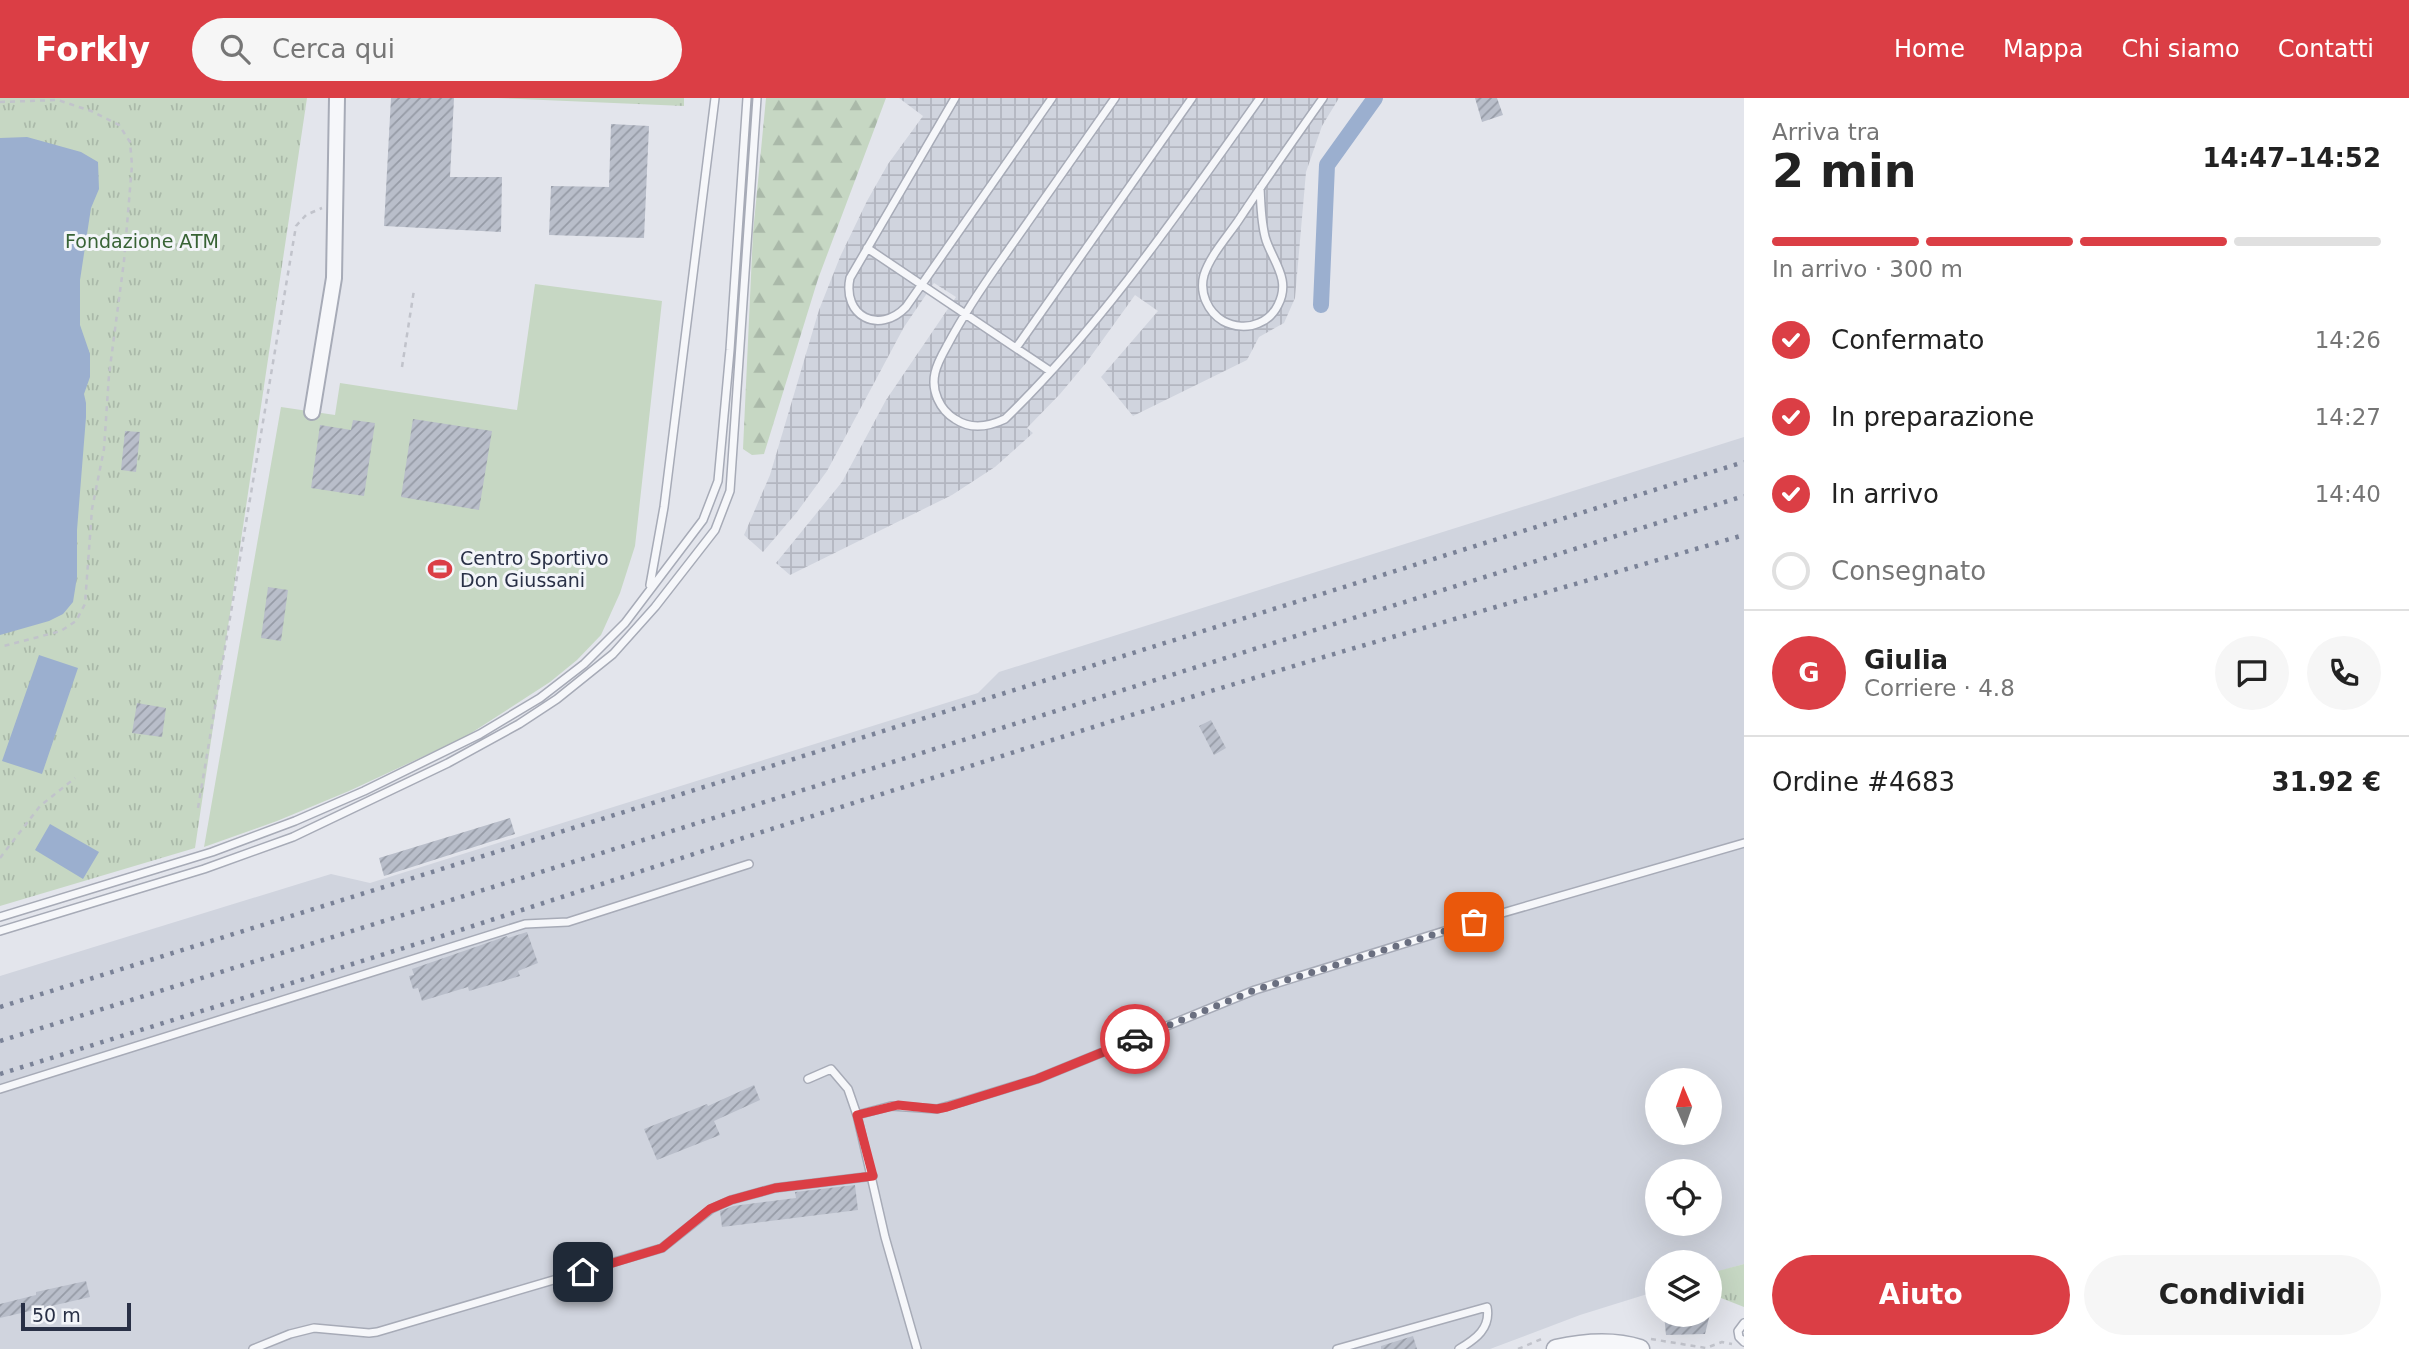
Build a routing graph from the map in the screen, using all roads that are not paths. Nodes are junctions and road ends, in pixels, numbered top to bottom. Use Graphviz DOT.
graph roads {
  1 [pos="337,98"];
  2 [pos="715,98"];
  3 [pos="747,98"];
  4 [pos="757,98"];
  5 [pos="955,98"];
  6 [pos="1052,98"];
  7 [pos="1115,98"];
  8 [pos="1192,98"];
  9 [pos="1260,98"];
  10 [pos="1323,98"];
  11 [pos="1260,188"];
  12 [pos="867,248"];
  13 [pos="921,284"];
  14 [pos="964,313"];
  15 [pos="1016,348"];
  16 [pos="1050,371"];
  17 [pos="312,412"];
  18 [pos="648,592"];
  19 [pos="1744,842"];
  20 [pos="749,864"];
  21 [pos="0,917"];
  22 [pos="0,931"];
  23 [pos="808,1079"];
  24 [pos="0,1089"];
  25 [pos="857,1115"];
  26 [pos="873,1176"];
  27 [pos="1744,1323"];
  28 [pos="1744,1342"];
  29 [pos="1559,1348"];
  30 [pos="253,1349"];
  31 [pos="916,1349"];
  32 [pos="1337,1349"];
  33 [pos="1459,1349"];
  34 [pos="1590,1349"];
  35 [pos="1640,1349"];
  1 -- 17 [label="street"];
  2 -- 18 [label="lane"];
  3 -- 18 [label="lane"];
  4 -- 22 [label="lane"];
  5 -- 12 [label="lane"];
  6 -- 13 [label="lane"];
  7 -- 14 [label="lane"];
  8 -- 15 [label="lane"];
  9 -- 16 [label="lane"];
  10 -- 11 [label="lane"];
  11 -- 11 [label="lane"];
  12 -- 13 [label="lane"];
  12 -- 13 [label="lane"];
  13 -- 14 [label="lane"];
  14 -- 15 [label="lane"];
  14 -- 16 [label="lane"];
  15 -- 16 [label="lane"];
  18 -- 21 [label="lane"];
  19 -- 25 [label="lane"];
  20 -- 24 [label="lane"];
  23 -- 25 [label="lane"];
  25 -- 26 [label="lane"];
  26 -- 30 [label="lane"];
  26 -- 31 [label="lane"];
  27 -- 28 [label="lane"];
  29 -- 34 [label="street"];
  29 -- 35 [label="street"];
  32 -- 33 [label="lane"];
}
